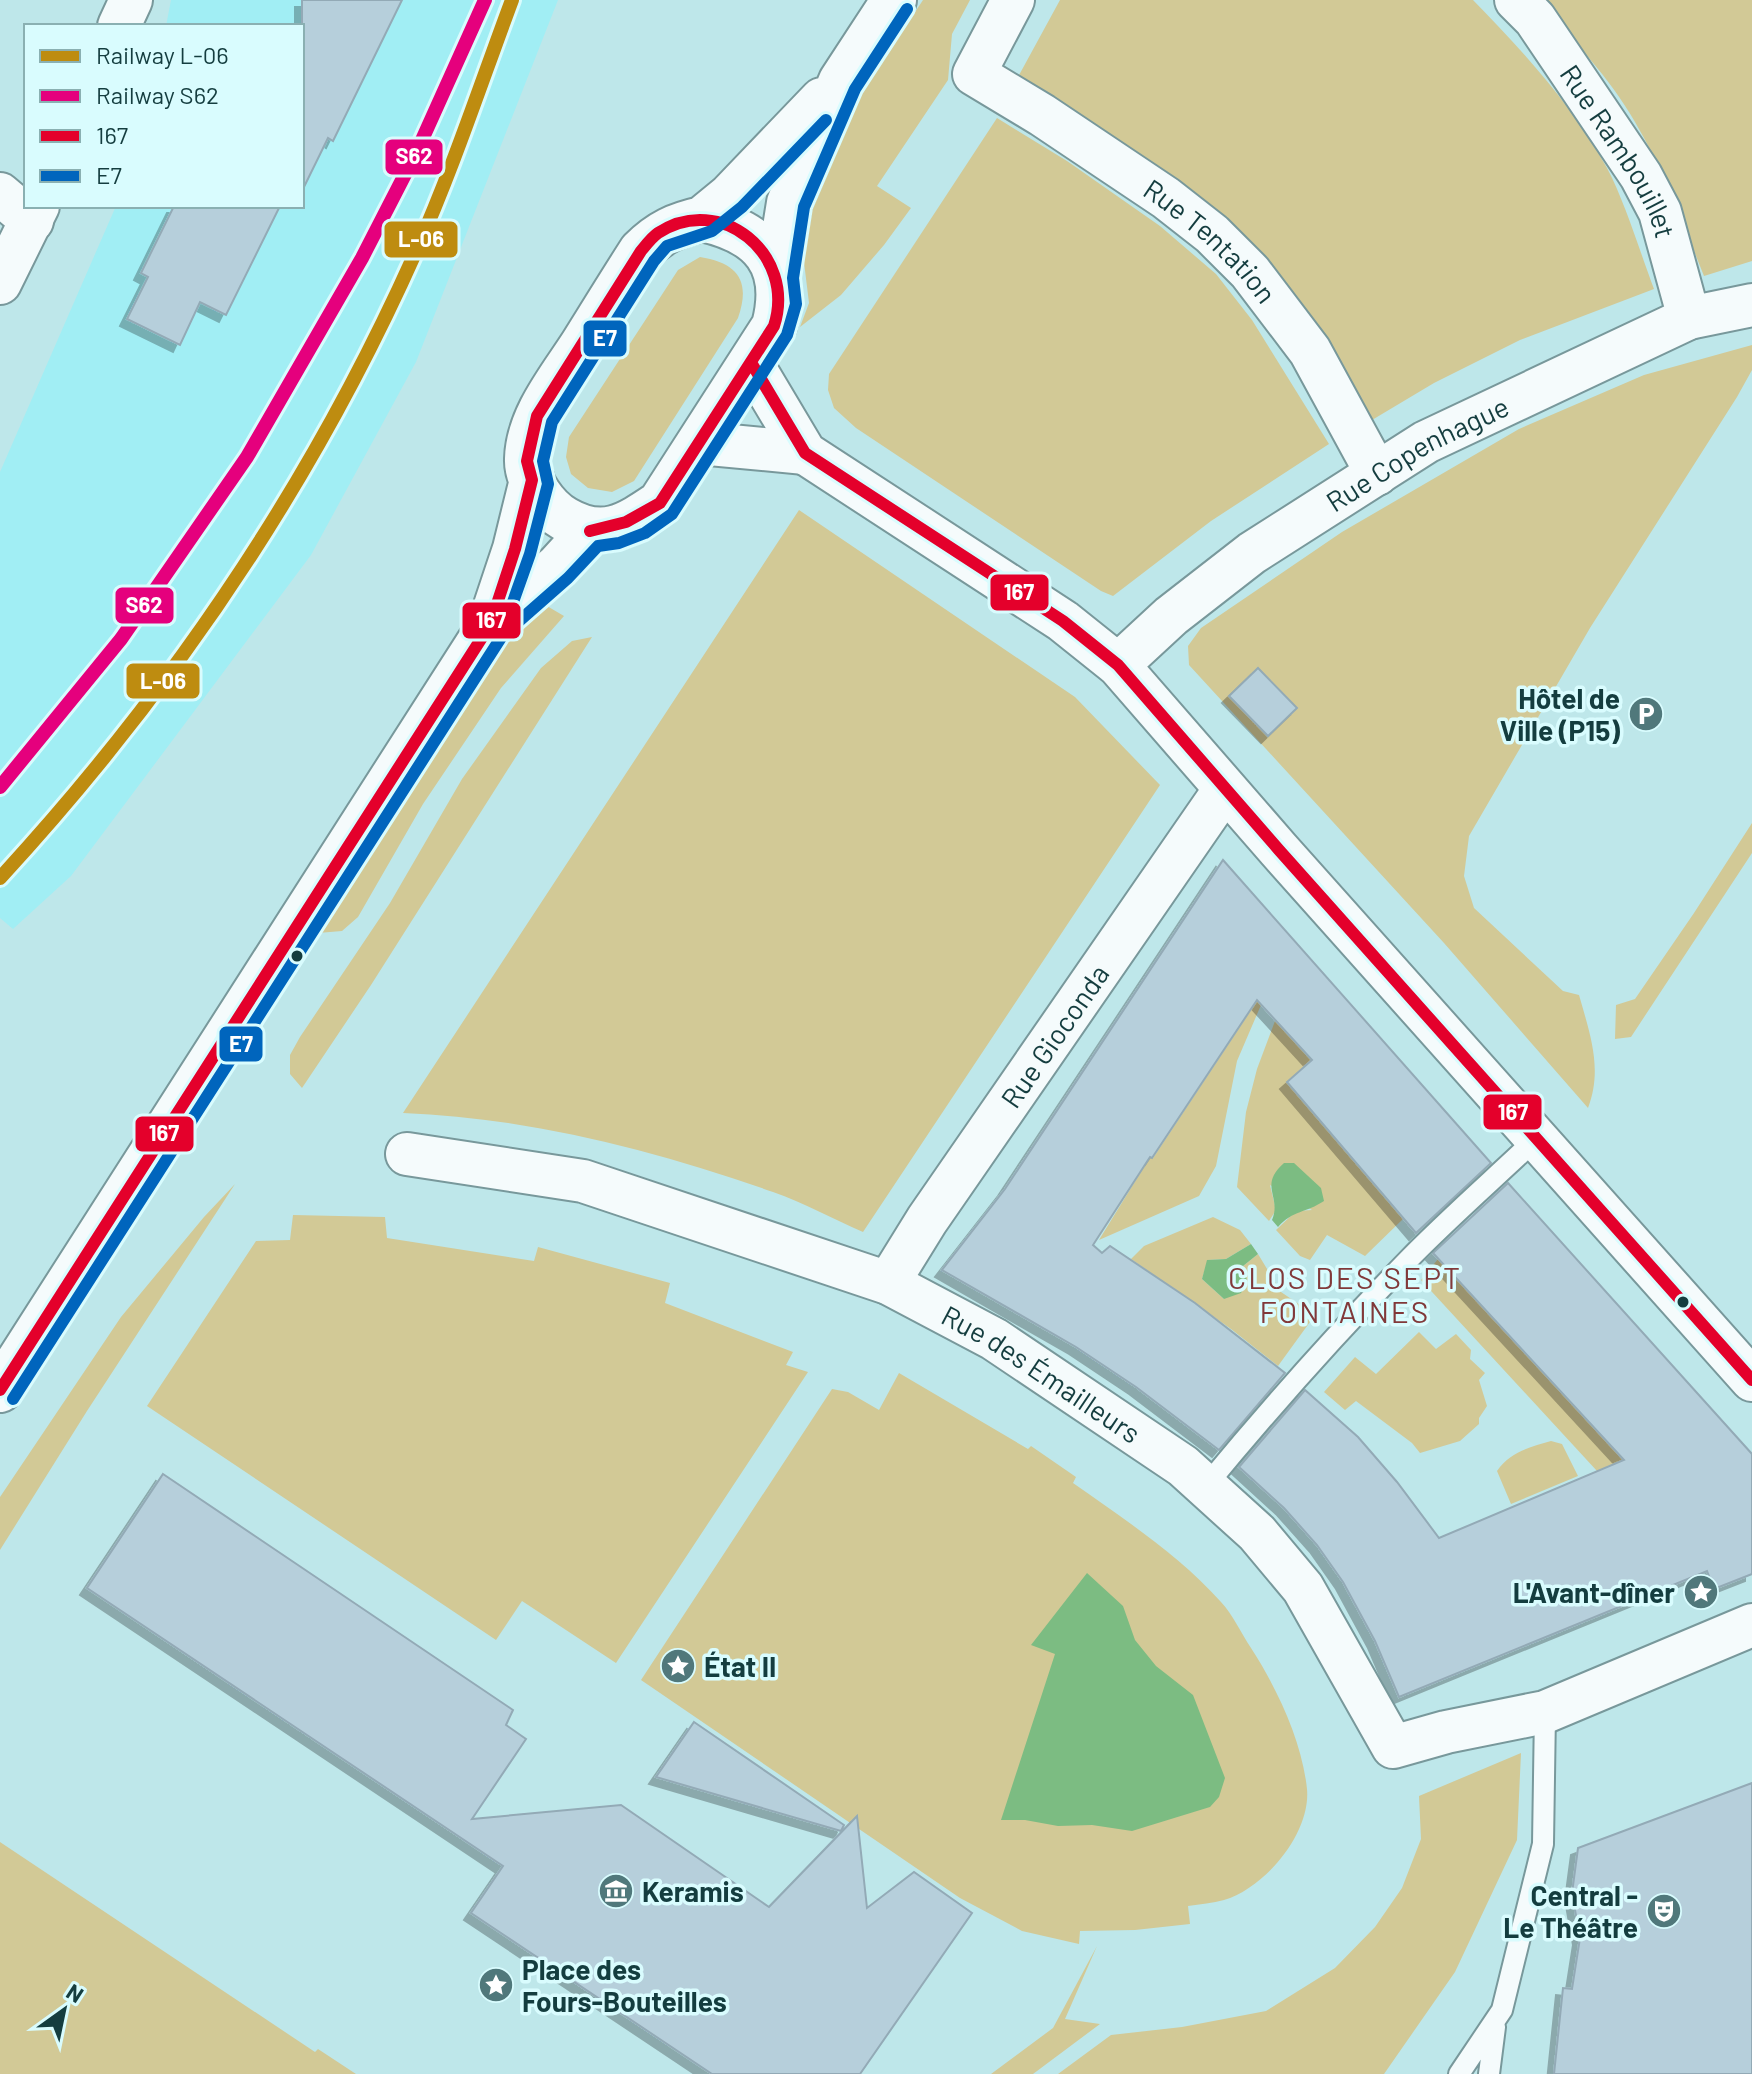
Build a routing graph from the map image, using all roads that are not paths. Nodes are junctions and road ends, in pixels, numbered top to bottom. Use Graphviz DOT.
graph roads {
  1 [pos="131,0"];
  2 [pos="894,0"];
  3 [pos="1013,0"];
  4 [pos="1516,0"];
  5 [pos="120,24"];
  6 [pos="841,81"];
  7 [pos="0,194"];
  8 [pos="24,207"];
  9 [pos="35,213"];
  10 [pos="702,219"];
  11 [pos="777,278"];
  12 [pos="0,283"];
  13 [pos="1752,305"];
  14 [pos="1689,318"];
  15 [pos="752,364"];
  16 [pos="699,443"];
  17 [pos="805,453"];
  18 [pos="1377,474"];
  19 [pos="532,480"];
  20 [pos="590,531"];
  21 [pos="490,625"];
  22 [pos="1118,665"];
  23 [pos="1225,789"];
  24 [pos="1538,1137"];
  25 [pos="407,1154"];
  26 [pos="888,1283"];
  27 [pos="1752,1380"];
  28 [pos="0,1390"];
  29 [pos="1205,1487"];
  30 [pos="1752,1625"];
  31 [pos="1545,1712"];
  32 [pos="1495,2023"];
  33 [pos="1459,2074"];
  34 [pos="1489,2074"];
  1 -- 5 [label="street"];
  2 -- 6 [label="main road"];
  3 -- 18 [label="street, Rue Tentation"];
  4 -- 14 [label="street, Rue Rambouillet"];
  6 -- 10 [label="main road"];
  6 -- 11 [label="main road"];
  7 -- 8 [label="street"];
  9 -- 12 [label="street"];
  10 -- 11 [label="main road"];
  10 -- 19 [label="main road"];
  11 -- 15 [label="main road"];
  13 -- 14 [label="street, Rue Copenhague"];
  14 -- 18 [label="street, Rue Copenhague"];
  15 -- 16 [label="main road"];
  15 -- 17 [label="street"];
  16 -- 17 [label="street"];
  16 -- 20 [label="main road"];
  17 -- 22 [label="street"];
  18 -- 22 [label="street, Rue Copenhague"];
  19 -- 20 [label="main road"];
  19 -- 21 [label="main road"];
  20 -- 21 [label="main road"];
  21 -- 28 [label="main road"];
  22 -- 23 [label="street"];
  23 -- 24 [label="street"];
  23 -- 26 [label="street, Rue Gioconda"];
  24 -- 27 [label="street"];
  24 -- 29 [label="lane"];
  25 -- 26 [label="street, Rue des Émailleurs"];
  26 -- 29 [label="street, Rue des Émailleurs"];
  29 -- 31 [label="street, Rue des Émailleurs"];
  30 -- 31 [label="street"];
  31 -- 32 [label="lane"];
  32 -- 33 [label="lane"];
  32 -- 34 [label="lane"];
}
